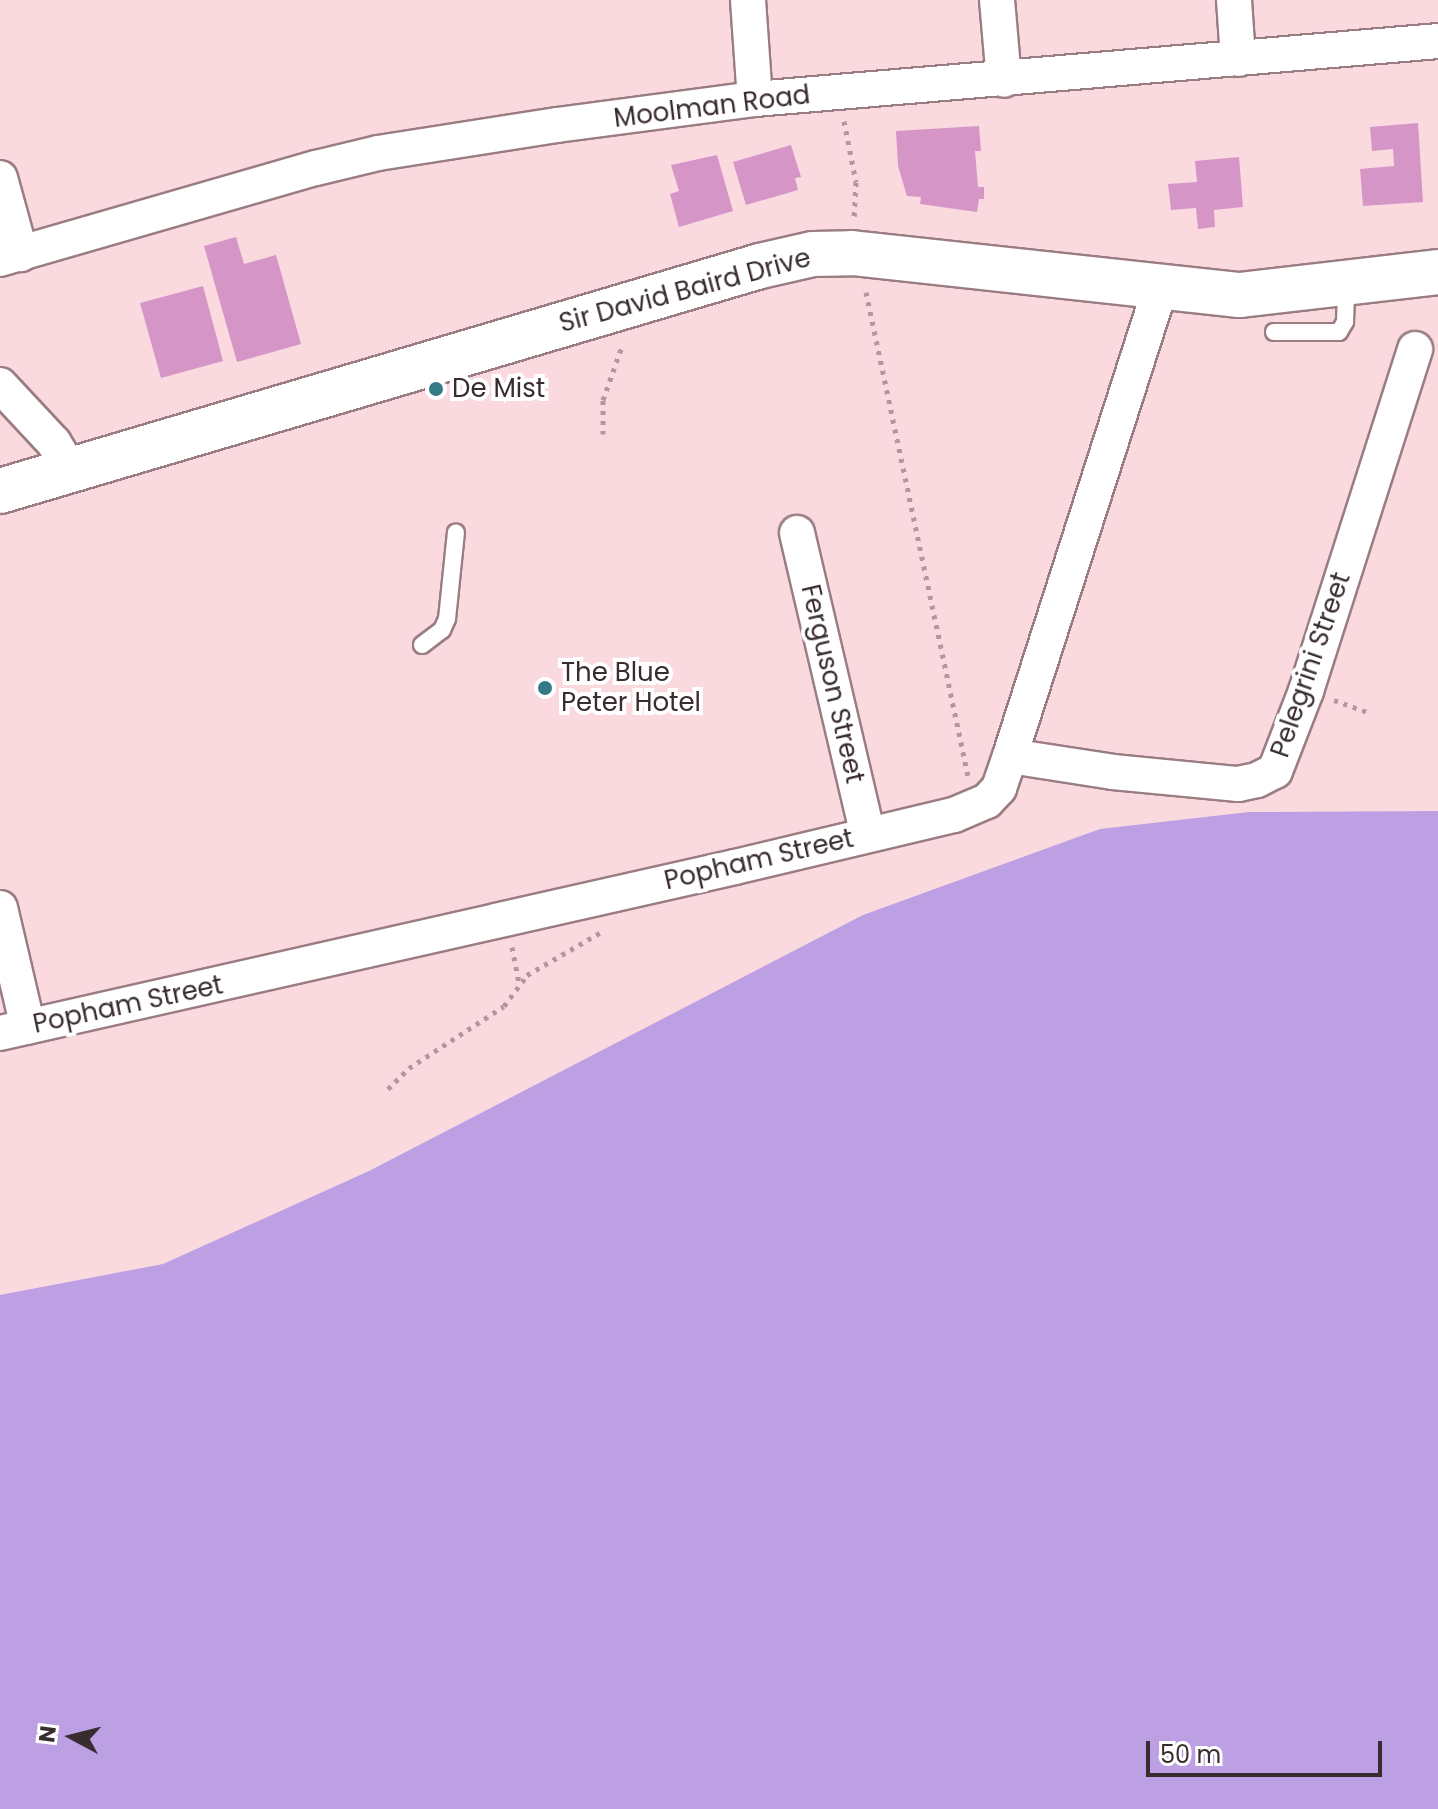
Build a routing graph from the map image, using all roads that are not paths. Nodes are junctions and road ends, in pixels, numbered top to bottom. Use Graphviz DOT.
graph roads {
  1 [pos="748,0"];
  2 [pos="997,0"];
  3 [pos="1234,0"];
  4 [pos="1438,41"];
  5 [pos="1238,59"];
  6 [pos="1004,80"];
  7 [pos="755,99"];
  8 [pos="0,178"];
  9 [pos="10,256"];
  10 [pos="1438,272"];
  11 [pos="1346,284"];
  12 [pos="1160,288"];
  13 [pos="1274,332"];
  14 [pos="1415,349"];
  15 [pos="0,385"];
  16 [pos="70,470"];
  17 [pos="0,491"];
  18 [pos="456,532"];
  19 [pos="797,533"];
  20 [pos="422,645"];
  21 [pos="1010,756"];
  22 [pos="868,835"];
  23 [pos="0,908"];
  24 [pos="14,1030"];
  1 -- 7 [label="street"];
  2 -- 6 [label="street"];
  3 -- 5 [label="street"];
  4 -- 5 [label="street, Moolman Road"];
  5 -- 6 [label="street, Moolman Road"];
  6 -- 7 [label="street, Moolman Road"];
  7 -- 9 [label="street, Moolman Road"];
  8 -- 9 [label="street"];
  10 -- 11 [label="street, Sir David Baird Drive"];
  11 -- 12 [label="street, Sir David Baird Drive"];
  11 -- 13 [label="lane"];
  12 -- 16 [label="street, Sir David Baird Drive"];
  12 -- 21 [label="street"];
  14 -- 21 [label="street, Pelegrini Street"];
  15 -- 16 [label="street"];
  16 -- 17 [label="street, Sir David Baird Drive"];
  18 -- 20 [label="lane"];
  19 -- 22 [label="street, Ferguson Street"];
  21 -- 22 [label="street, Popham Street"];
  22 -- 24 [label="street, Popham Street"];
  23 -- 24 [label="street"];
}
